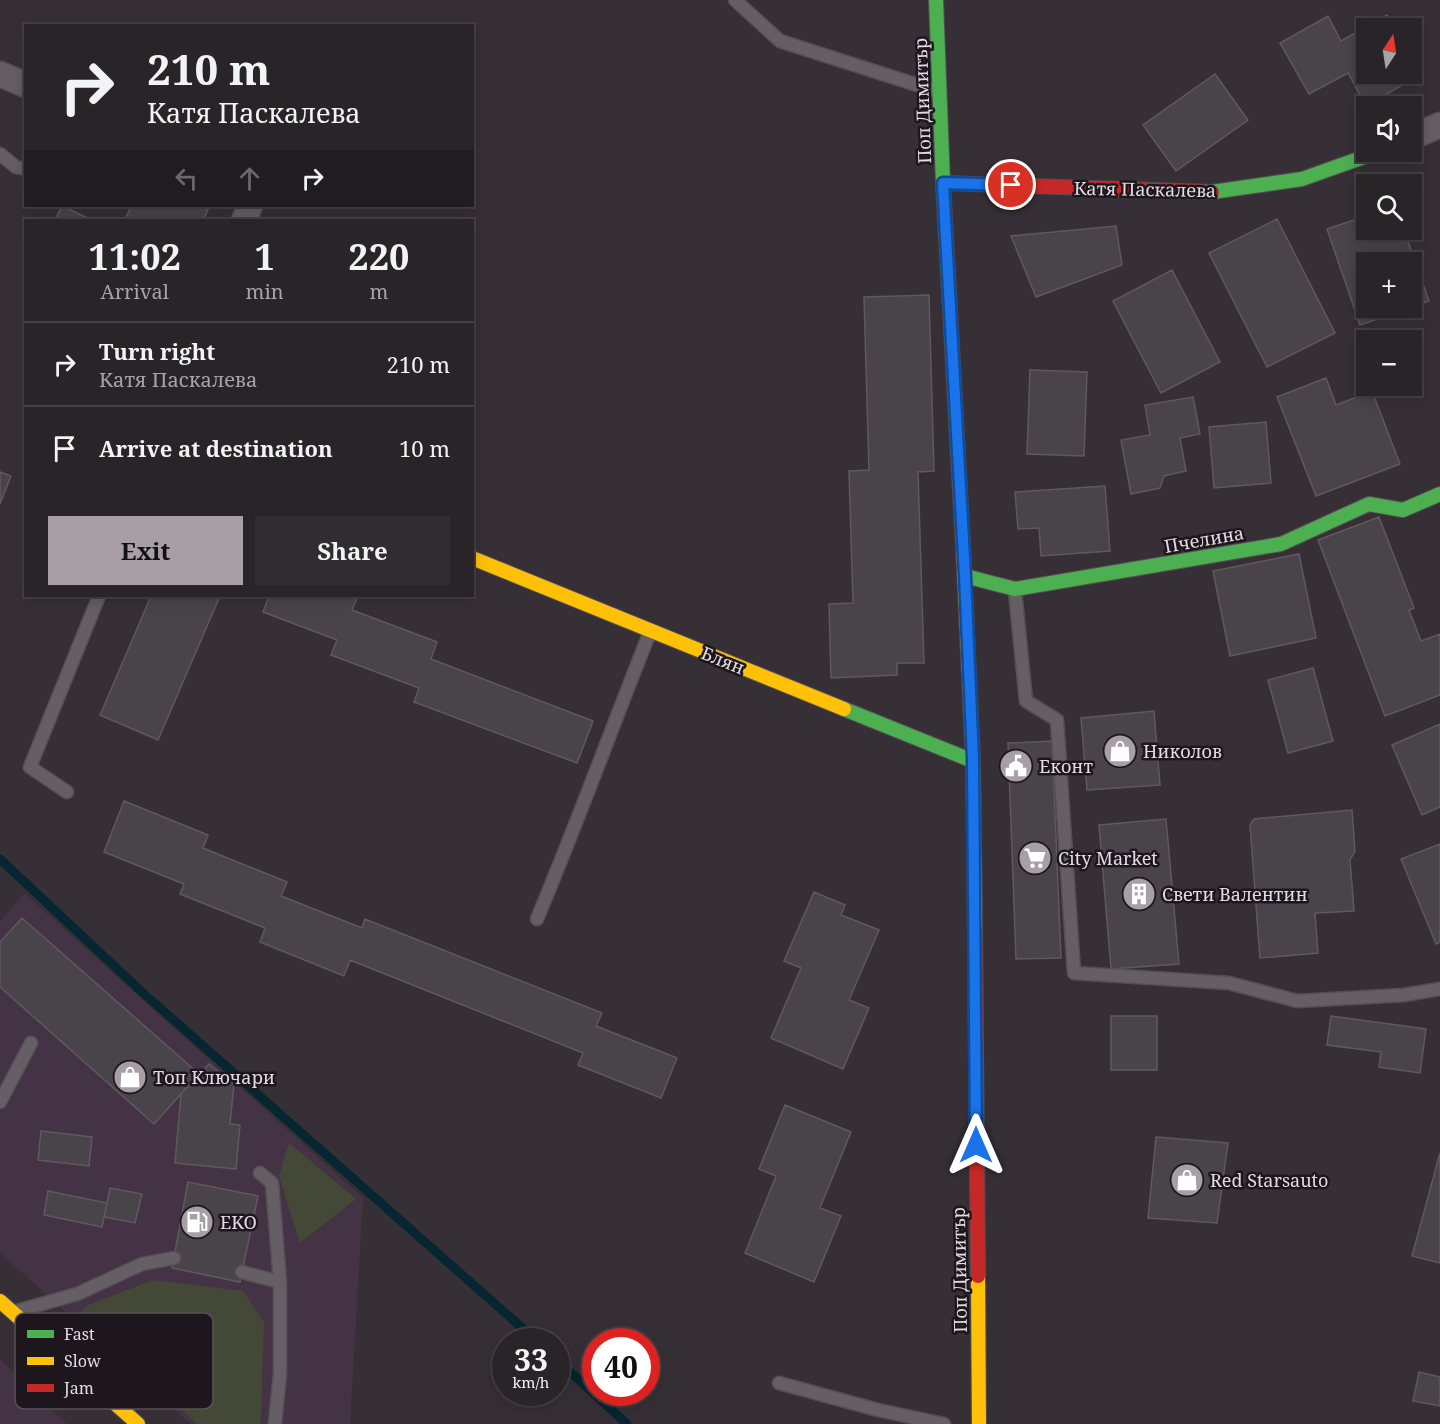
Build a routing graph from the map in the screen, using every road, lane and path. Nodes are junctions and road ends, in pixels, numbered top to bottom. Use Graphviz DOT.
graph roads {
  1 [pos="735,0"];
  2 [pos="936,0"];
  3 [pos="0,74"];
  4 [pos="24,84"];
  5 [pos="940,92"];
  6 [pos="1440,125"];
  7 [pos="1422,133"];
  8 [pos="0,154"];
  9 [pos="1356,160"];
  10 [pos="24,169"];
  11 [pos="943,183"];
  12 [pos="1440,494"];
  13 [pos="474,559"];
  14 [pos="965,576"];
  15 [pos="1015,590"];
  16 [pos="99,597"];
  17 [pos="651,630"];
  18 [pos="973,760"];
  19 [pos="68,792"];
  20 [pos="537,919"];
  21 [pos="1440,989"];
  22 [pos="31,1042"];
  23 [pos="0,1102"];
  24 [pos="260,1173"];
  25 [pos="174,1258"];
  26 [pos="242,1272"];
  27 [pos="280,1282"];
  28 [pos="0,1301"];
  29 [pos="12,1312"];
  30 [pos="15,1315"];
  31 [pos="779,1383"];
  32 [pos="121,1409"];
  33 [pos="138,1424"];
  34 [pos="275,1424"];
  35 [pos="944,1424"];
  36 [pos="979,1424"];
  1 -- 5 [label="lane"];
  2 -- 5 [label="street, Поп Димитър"];
  3 -- 4 [label="street"];
  5 -- 11 [label="street, Поп Димитър"];
  6 -- 7 [label="street"];
  8 -- 10 [label="lane"];
  9 -- 11 [label="street, Катя Паскалева"];
  11 -- 14 [label="street, Поп Димитър"];
  12 -- 15 [label="street, Пчелина"];
  13 -- 17 [label="street, Блян"];
  14 -- 15 [label="street, Пчелина"];
  14 -- 18 [label="street, Поп Димитър"];
  15 -- 21 [label="lane"];
  16 -- 19 [label="lane"];
  17 -- 18 [label="street, Блян"];
  17 -- 20 [label="lane"];
  18 -- 36 [label="street, Поп Димитър"];
  22 -- 23 [label="lane"];
  24 -- 27 [label="lane"];
  25 -- 29 [label="lane"];
  26 -- 27 [label="lane"];
  27 -- 34 [label="lane"];
  28 -- 29 [label="street"];
  29 -- 30 [label="street"];
  31 -- 35 [label="lane"];
  32 -- 33 [label="street"];
}
